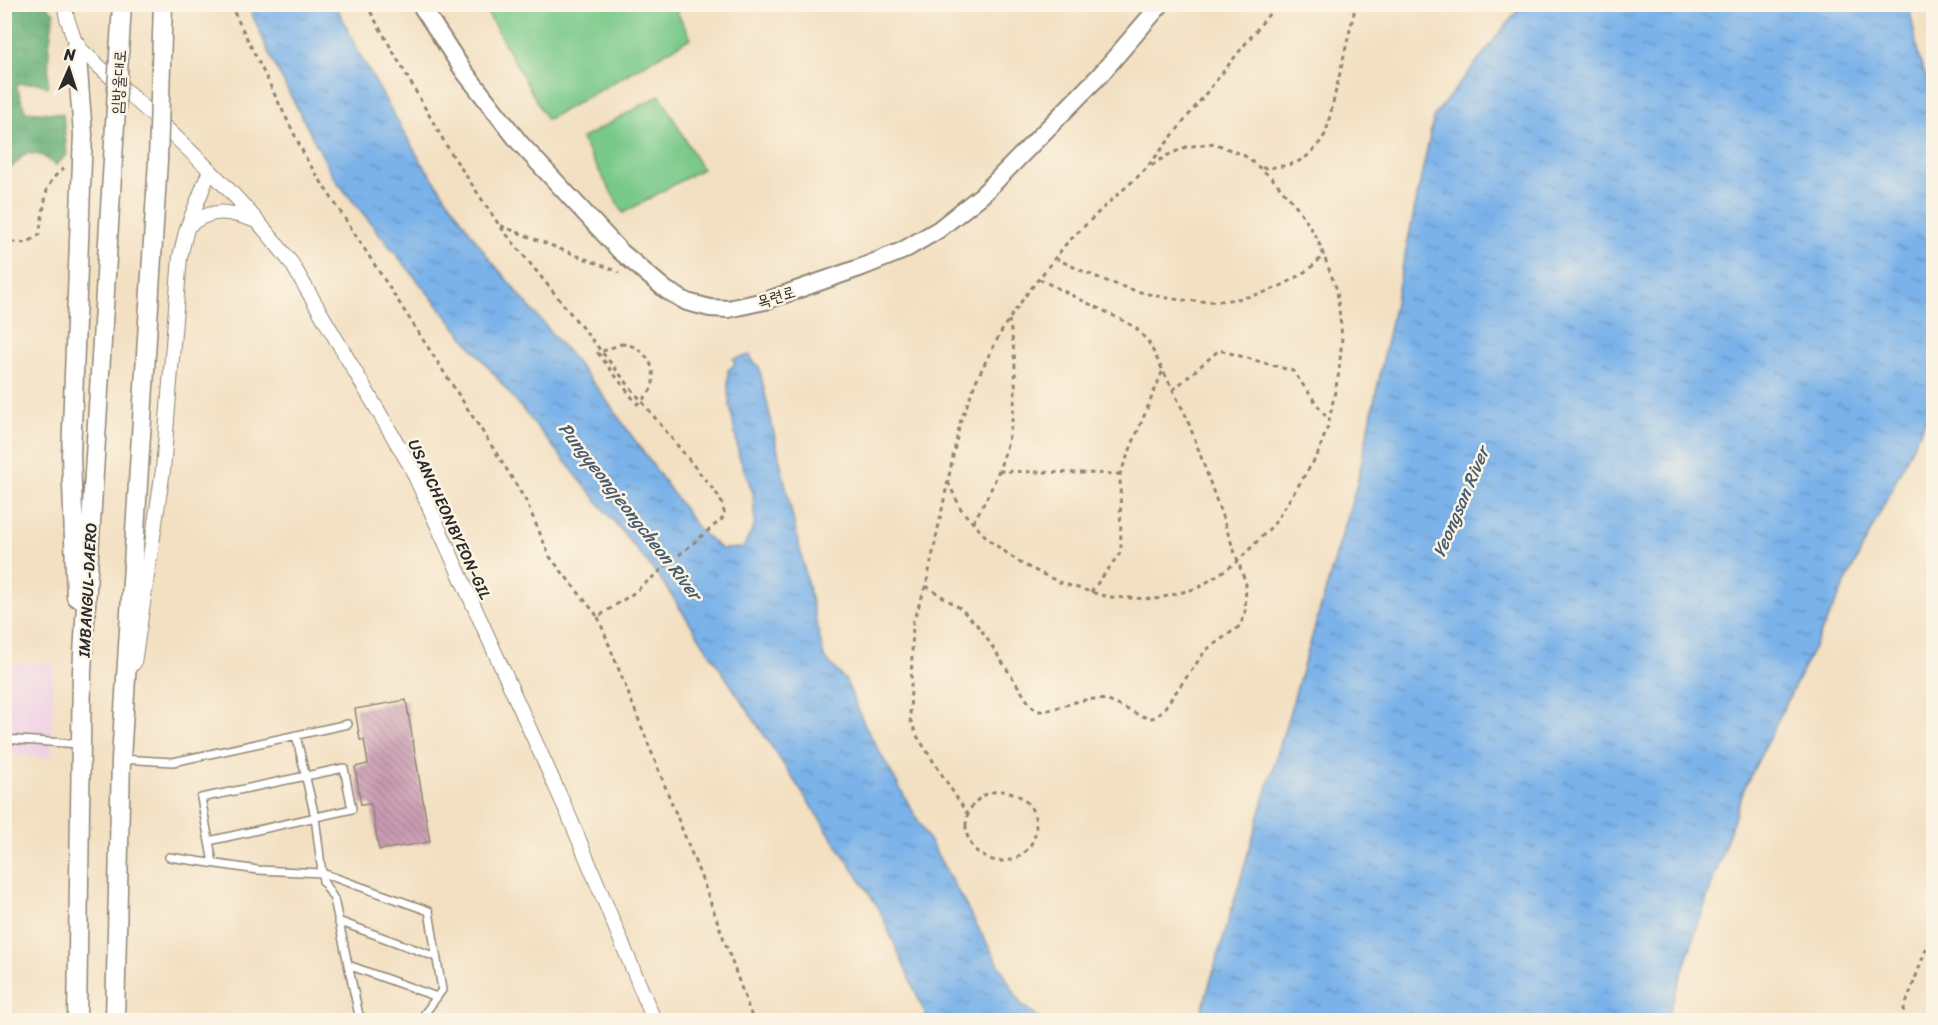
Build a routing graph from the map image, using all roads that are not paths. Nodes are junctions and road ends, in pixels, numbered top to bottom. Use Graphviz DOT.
graph roads {
  1 [pos="64,4"];
  2 [pos="122,4"];
  3 [pos="163,4"];
  4 [pos="420,4"];
  5 [pos="1161,4"];
  6 [pos="76,45"];
  7 [pos="113,159"];
  8 [pos="210,170"];
  9 [pos="259,222"];
  10 [pos="188,226"];
  11 [pos="82,670"];
  12 [pos="348,724"];
  13 [pos="296,735"];
  14 [pos="4,739"];
  15 [pos="80,744"];
  16 [pos="122,752"];
  17 [pos="306,776"];
  18 [pos="315,817"];
  19 [pos="209,840"];
  20 [pos="170,856"];
  21 [pos="213,863"];
  22 [pos="322,873"];
  23 [pos="338,921"];
  24 [pos="436,957"];
  25 [pos="348,965"];
  26 [pos="437,997"];
  27 [pos="359,1018"];
  28 [pos="77,1020"];
  29 [pos="115,1020"];
  30 [pos="373,1020"];
  31 [pos="420,1020"];
  32 [pos="654,1020"];
  1 -- 6 [label="street, USANCHEONBYEON-GIL"];
  2 -- 7 [label="main road, 임방울대로, bridge"];
  3 -- 16 [label="main road, bridge"];
  4 -- 5 [label="street, 목련로"];
  6 -- 8 [label="street, USANCHEONBYEON-GIL"];
  6 -- 11 [label="main road"];
  7 -- 11 [label="main road, IMBANGUL-DAERO"];
  8 -- 9 [label="street, USANCHEONBYEON-GIL"];
  8 -- 10 [label="street"];
  9 -- 10 [label="street"];
  9 -- 32 [label="street, USANCHEONBYEON-GIL"];
  10 -- 16 [label="street"];
  11 -- 15 [label="main road, IMBANGUL-DAERO"];
  12 -- 13 [label="lane"];
  13 -- 16 [label="lane"];
  13 -- 17 [label="lane"];
  14 -- 15 [label="lane"];
  15 -- 28 [label="main road, IMBANGUL-DAERO"];
  16 -- 29 [label="main road"];
  17 -- 18 [label="lane"];
  17 -- 18 [label="lane"];
  17 -- 19 [label="lane"];
  18 -- 19 [label="lane"];
  18 -- 22 [label="lane"];
  19 -- 21 [label="lane"];
  20 -- 21 [label="lane"];
  21 -- 22 [label="lane"];
  22 -- 23 [label="lane"];
  22 -- 24 [label="lane"];
  23 -- 24 [label="lane"];
  23 -- 25 [label="lane"];
  24 -- 26 [label="lane"];
  25 -- 26 [label="lane"];
  25 -- 27 [label="lane"];
  26 -- 31 [label="lane"];
  27 -- 30 [label="lane"];
}
